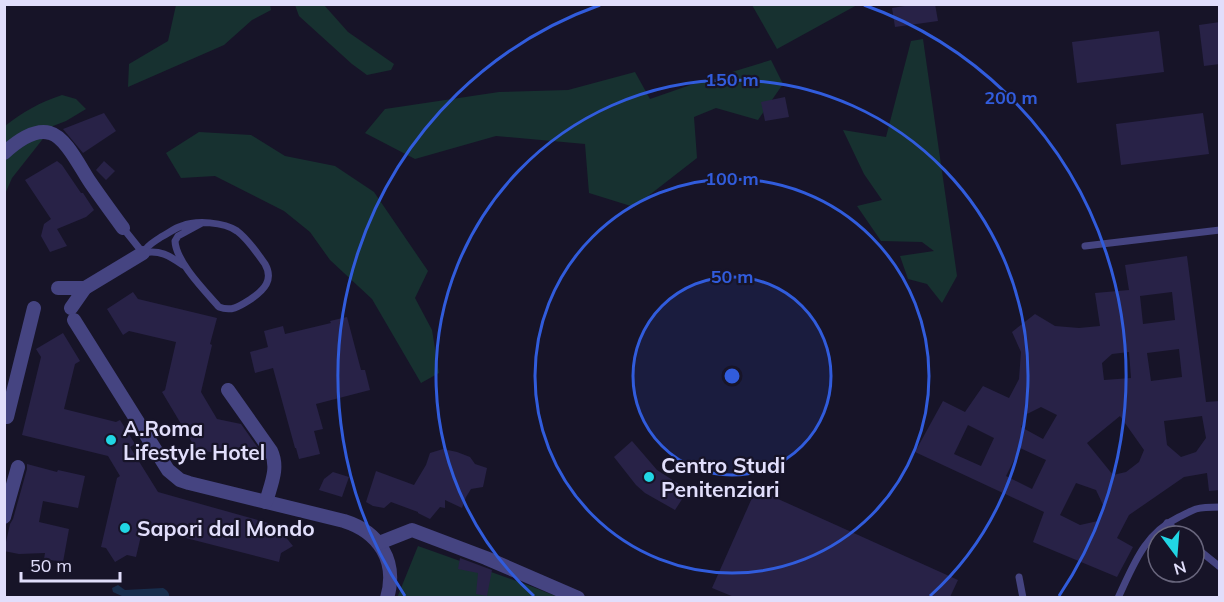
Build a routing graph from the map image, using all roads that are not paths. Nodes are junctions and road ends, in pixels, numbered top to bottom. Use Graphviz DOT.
graph roads {
  1 [pos="4,153"];
  2 [pos="202,224"];
  3 [pos="123,228"];
  4 [pos="1220,230"];
  5 [pos="1085,246"];
  6 [pos="143,252"];
  7 [pos="183,265"];
  8 [pos="58,288"];
  9 [pos="85,288"];
  10 [pos="34,308"];
  11 [pos="228,390"];
  12 [pos="7,417"];
  13 [pos="18,467"];
  14 [pos="266,502"];
  15 [pos="1220,507"];
  16 [pos="4,517"];
  17 [pos="1167,523"];
  18 [pos="379,543"];
  19 [pos="1206,556"];
  20 [pos="1220,567"];
  21 [pos="1019,577"];
  22 [pos="387,597"];
  23 [pos="578,597"];
  24 [pos="1023,597"];
  25 [pos="1118,597"];
  1 -- 3 [label="street"];
  2 -- 6 [label="lane"];
  2 -- 7 [label="lane"];
  2 -- 7 [label="lane"];
  3 -- 6 [label="lane"];
  4 -- 5 [label="lane"];
  6 -- 7 [label="lane"];
  6 -- 9 [label="street"];
  8 -- 9 [label="street"];
  9 -- 14 [label="street"];
  10 -- 12 [label="street"];
  11 -- 14 [label="street"];
  13 -- 16 [label="street"];
  14 -- 18 [label="street"];
  15 -- 17 [label="lane"];
  17 -- 25 [label="lane"];
  18 -- 22 [label="street"];
  18 -- 23 [label="street"];
  19 -- 20 [label="lane"];
  21 -- 24 [label="lane"];
}
